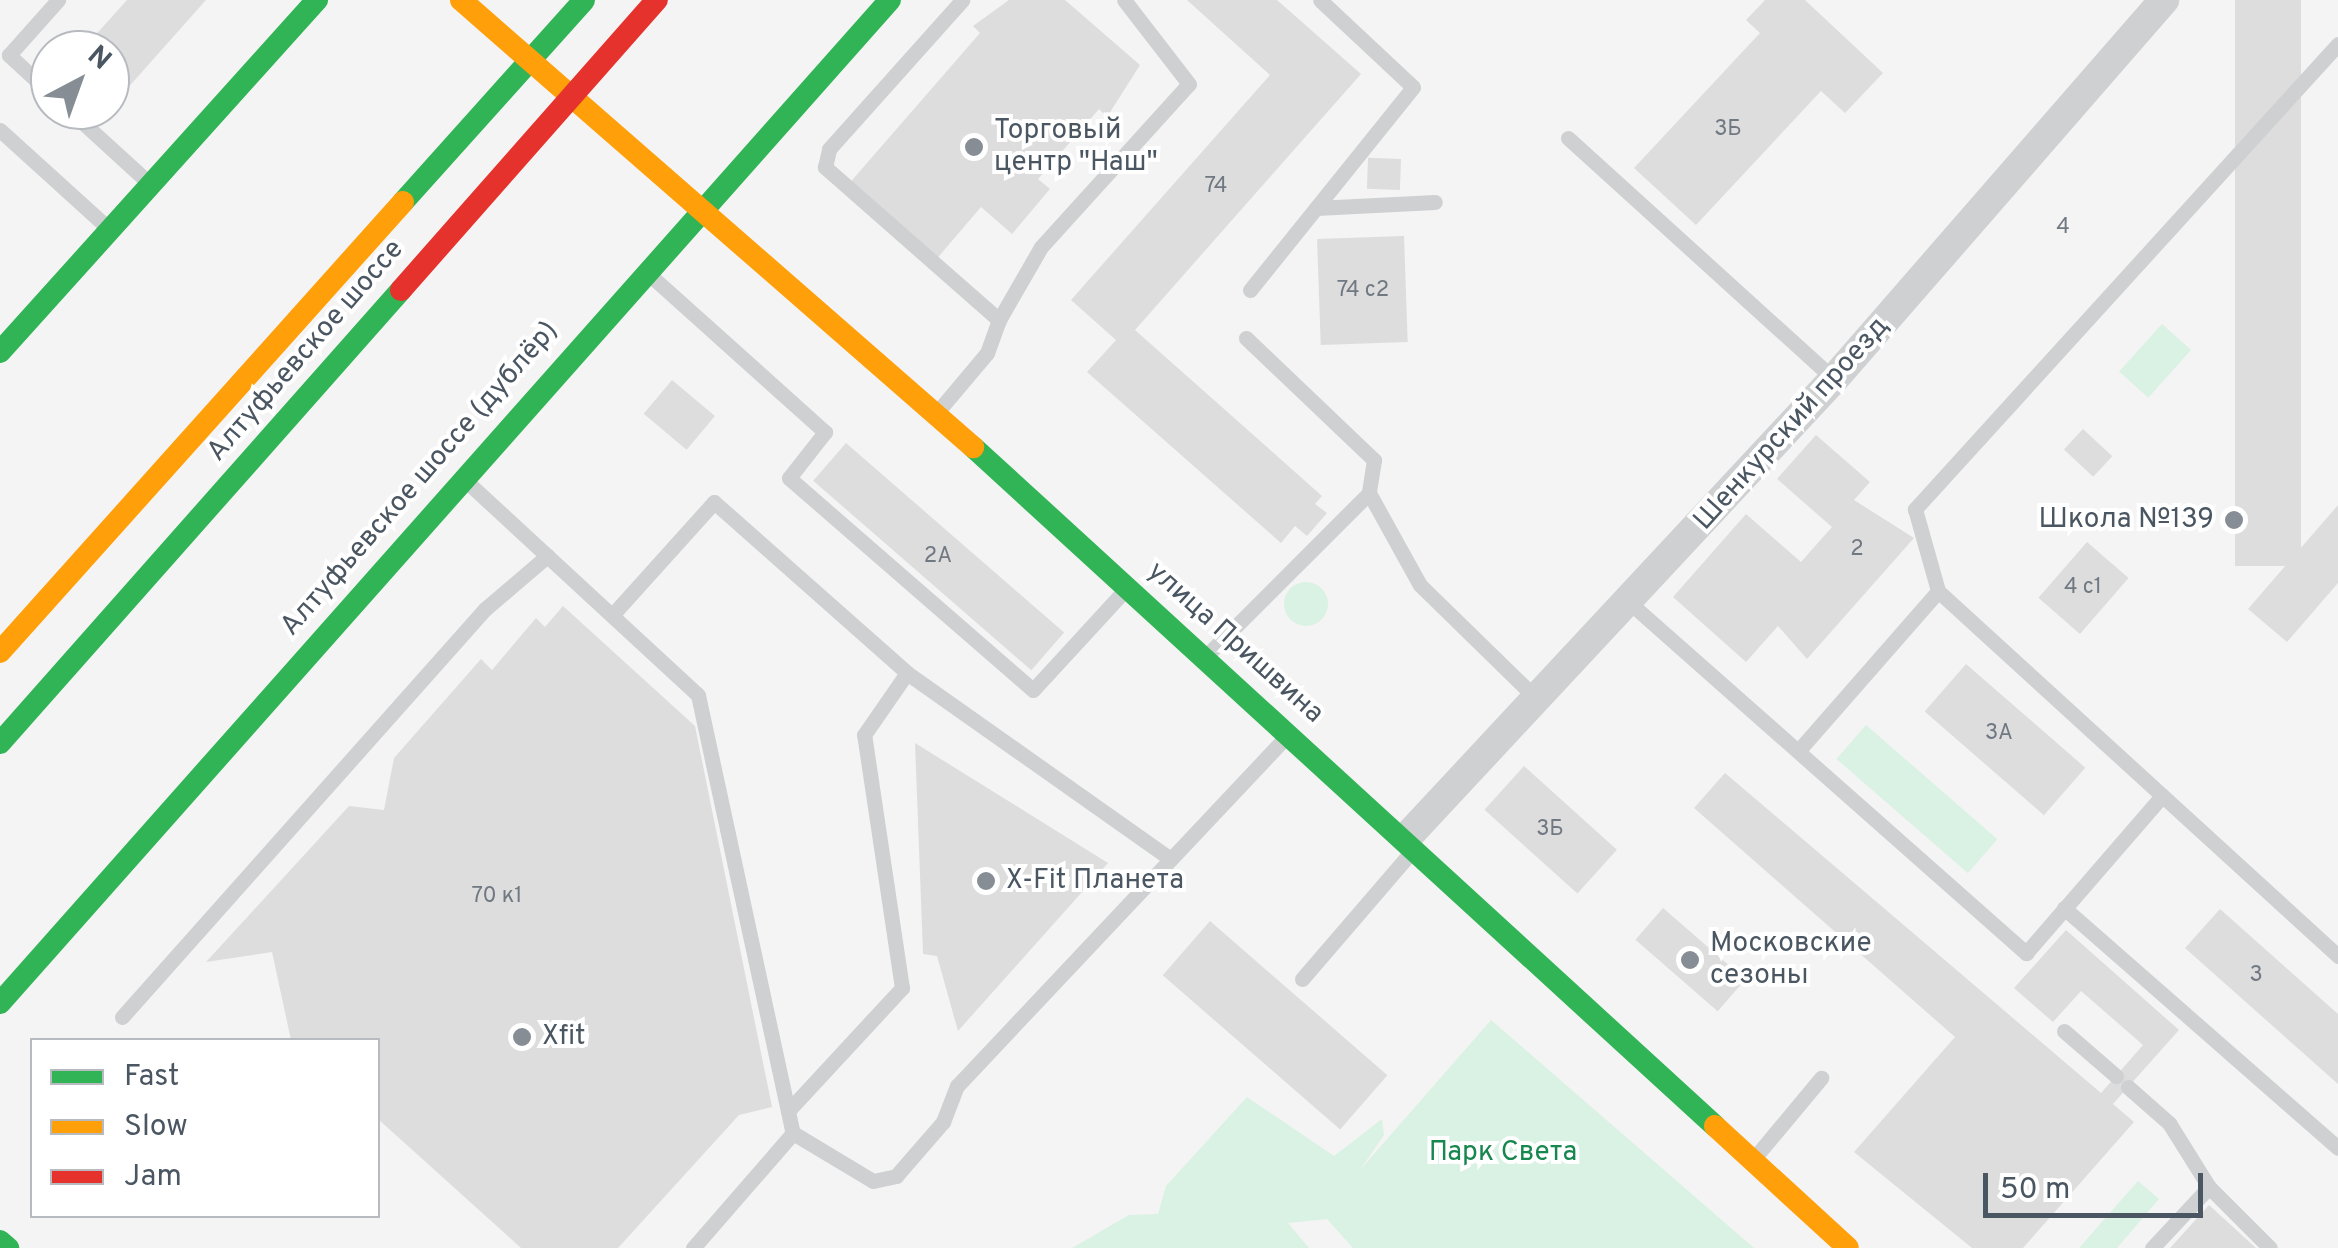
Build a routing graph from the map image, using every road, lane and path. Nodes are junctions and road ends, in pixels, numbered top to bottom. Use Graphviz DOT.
graph roads {
  1 [pos="58,0"];
  2 [pos="317,0"];
  3 [pos="461,0"];
  4 [pos="584,0"];
  5 [pos="658,0"];
  6 [pos="890,0"];
  7 [pos="962,0"];
  8 [pos="1124,0"];
  9 [pos="1320,0"];
  10 [pos="2161,1"];
  11 [pos="31,30"];
  12 [pos="30,31"];
  13 [pos="2338,44"];
  14 [pos="527,61"];
  15 [pos="30,75"];
  16 [pos="571,96"];
  17 [pos="0,130"];
  18 [pos="91,130"];
  19 [pos="1568,138"];
  20 [pos="151,184"];
  21 [pos="1435,202"];
  22 [pos="703,207"];
  23 [pos="1316,208"];
  24 [pos="110,230"];
  25 [pos="644,270"];
  26 [pos="1250,290"];
  27 [pos="999,320"];
  28 [pos="1246,338"];
  29 [pos="0,352"];
  30 [pos="1834,379"];
  31 [pos="936,413"];
  32 [pos="462,477"];
  33 [pos="1369,493"];
  34 [pos="547,556"];
  35 [pos="1128,587"];
  36 [pos="1938,591"];
  37 [pos="1630,604"];
  38 [pos="615,612"];
  39 [pos="0,652"];
  40 [pos="1204,656"];
  41 [pos="908,673"];
  42 [pos="1538,700"];
  43 [pos="1290,733"];
  44 [pos="0,744"];
  45 [pos="1799,750"];
  46 [pos="2162,796"];
  47 [pos="1411,842"];
  48 [pos="1169,858"];
  49 [pos="2064,908"];
  50 [pos="2338,956"];
  51 [pos="1302,979"];
  52 [pos="0,1003"];
  53 [pos="122,1018"];
  54 [pos="2064,1031"];
  55 [pos="1822,1078"];
  56 [pos="788,1111"];
  57 [pos="793,1133"];
  58 [pos="2338,1148"];
  59 [pos="1756,1156"];
  60 [pos="2209,1186"];
  61 [pos="0,1241"];
  62 [pos="1838,1242"];
  63 [pos="8,1248"];
  64 [pos="693,1248"];
  65 [pos="2152,1248"];
  66 [pos="2270,1248"];
  1 -- 11 [label="lane"];
  2 -- 20 [label="main road"];
  3 -- 14 [label="main road, улица Пришвина"];
  4 -- 14 [label="main road, Алтуфьевское шоссе"];
  5 -- 16 [label="main road, Алтуфьевское шоссе"];
  6 -- 22 [label="main road, Алтуфьевское шоссе (дублёр)"];
  7 -- 27 [label="lane"];
  8 -- 27 [label="lane"];
  9 -- 23 [label="lane"];
  10 -- 30 [label="street, Шенкурский проезд"];
  12 -- 15 [label="lane"];
  13 -- 36 [label="lane"];
  14 -- 16 [label="main road, улица Пришвина"];
  14 -- 39 [label="main road, Алтуфьевское шоссе"];
  16 -- 22 [label="main road, улица Пришвина"];
  16 -- 44 [label="main road, Алтуфьевское шоссе"];
  17 -- 24 [label="lane"];
  18 -- 20 [label="lane"];
  19 -- 30 [label="lane"];
  20 -- 24 [label="main road"];
  21 -- 23 [label="lane"];
  22 -- 25 [label="main road, Алтуфьевское шоссе (дублёр)"];
  22 -- 31 [label="main road, улица Пришвина"];
  23 -- 26 [label="lane"];
  24 -- 29 [label="main road"];
  25 -- 32 [label="main road, Алтуфьевское шоссе (дублёр)"];
  25 -- 35 [label="lane"];
  27 -- 31 [label="lane"];
  28 -- 33 [label="lane"];
  30 -- 37 [label="street, Шенкурский проезд"];
  31 -- 35 [label="main road, улица Пришвина"];
  32 -- 34 [label="lane"];
  32 -- 52 [label="main road, Алтуфьевское шоссе (дублёр)"];
  33 -- 40 [label="lane"];
  33 -- 42 [label="lane"];
  34 -- 38 [label="lane"];
  34 -- 53 [label="lane"];
  35 -- 40 [label="main road, улица Пришвина"];
  36 -- 45 [label="lane"];
  36 -- 46 [label="lane"];
  37 -- 42 [label="street, Шенкурский проезд"];
  37 -- 45 [label="lane"];
  38 -- 41 [label="lane"];
  38 -- 56 [label="lane"];
  40 -- 43 [label="main road, улица Пришвина"];
  41 -- 48 [label="lane"];
  41 -- 56 [label="lane"];
  42 -- 47 [label="street, Шенкурский проезд"];
  43 -- 47 [label="main road, улица Пришвина"];
  43 -- 48 [label="lane"];
  45 -- 49 [label="lane"];
  46 -- 49 [label="lane"];
  46 -- 50 [label="lane"];
  47 -- 51 [label="lane"];
  47 -- 59 [label="main road, улица Пришвина"];
  48 -- 57 [label="lane"];
  49 -- 58 [label="lane"];
  54 -- 60 [label="lane"];
  55 -- 59 [label="lane"];
  56 -- 57 [label="lane"];
  57 -- 64 [label="lane"];
  59 -- 62 [label="main road, улица Пришвина"];
  60 -- 65 [label="lane"];
  60 -- 66 [label="lane"];
  61 -- 63 [label="main road"];
}
